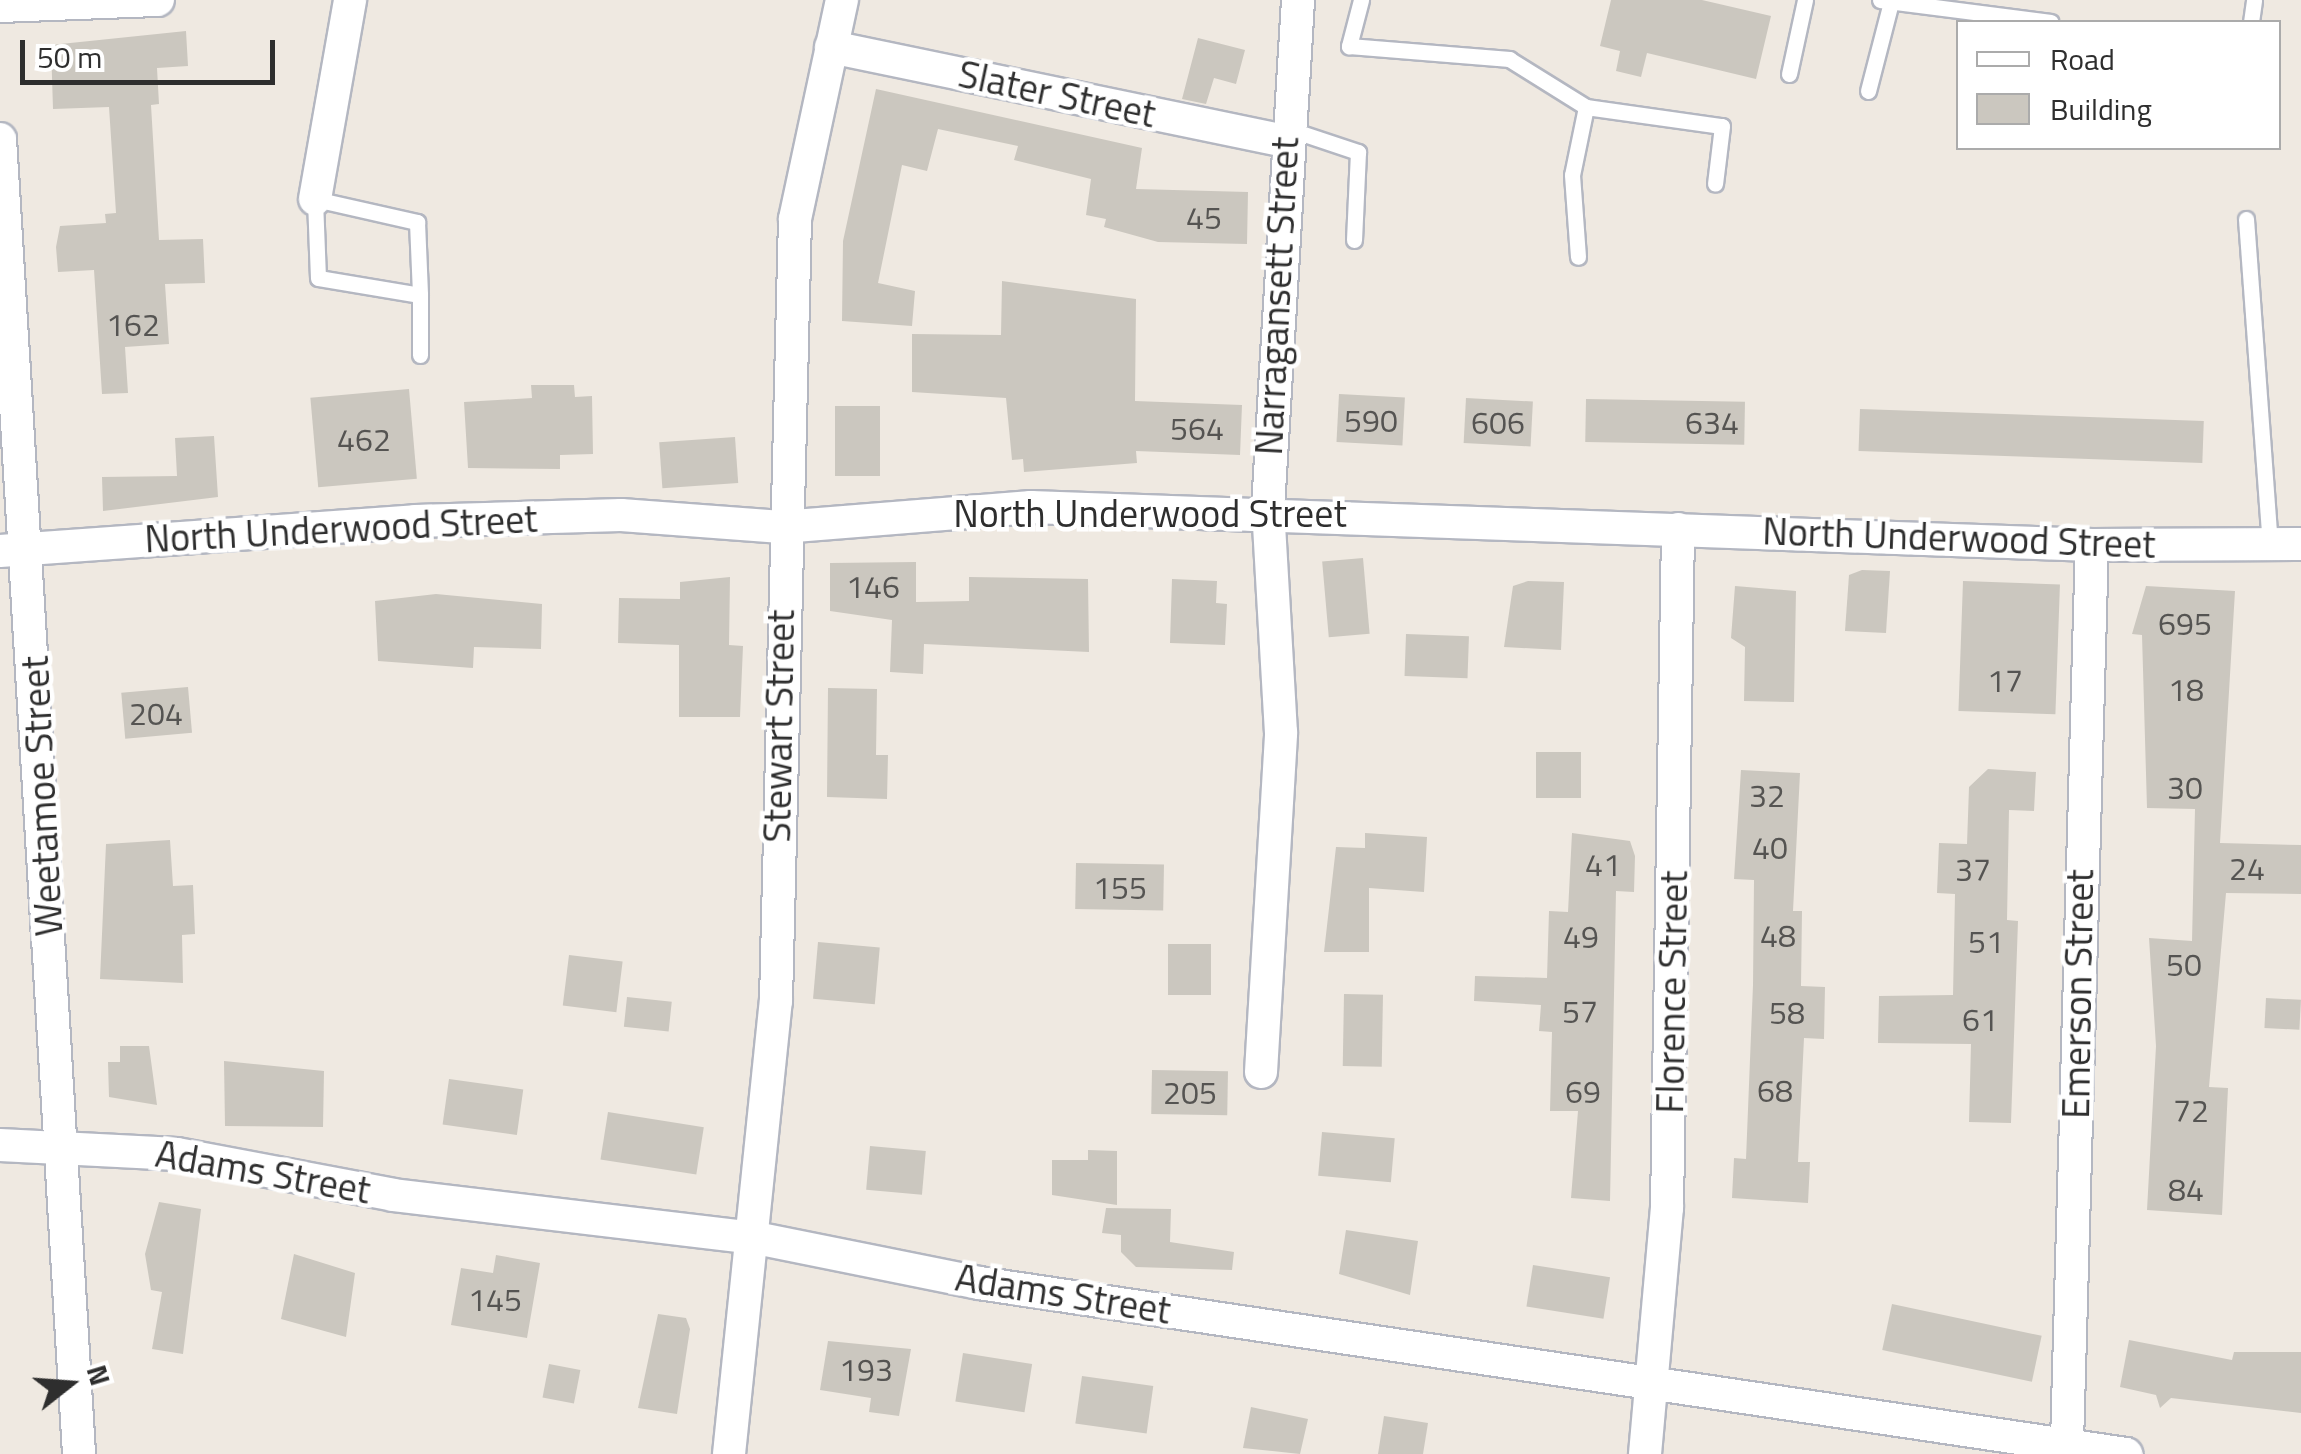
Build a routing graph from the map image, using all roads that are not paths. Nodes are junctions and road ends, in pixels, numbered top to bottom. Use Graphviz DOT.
graph roads {
  1 [pos="158,0"];
  2 [pos="350,0"];
  3 [pos="842,0"];
  4 [pos="1298,0"];
  5 [pos="1361,0"];
  6 [pos="1805,0"];
  7 [pos="1886,1"];
  8 [pos="0,6"];
  9 [pos="2035,20"];
  10 [pos="831,47"];
  11 [pos="1789,74"];
  12 [pos="1868,91"];
  13 [pos="1586,107"];
  14 [pos="1284,134"];
  15 [pos="0,139"];
  16 [pos="1715,184"];
  17 [pos="315,199"];
  18 [pos="2246,219"];
  19 [pos="1354,240"];
  20 [pos="1578,257"];
  21 [pos="420,295"];
  22 [pos="420,354"];
  23 [pos="1268,508"];
  24 [pos="782,527"];
  25 [pos="1678,529"];
  26 [pos="2286,544"];
  27 [pos="2092,545"];
  28 [pos="15,551"];
  29 [pos="1261,1072"];
  30 [pos="64,1141"];
  31 [pos="0,1145"];
  32 [pos="756,1238"];
  33 [pos="1654,1382"];
  34 [pos="2066,1444"];
  35 [pos="79,1454"];
  36 [pos="729,1454"];
  37 [pos="1645,1454"];
  38 [pos="2126,1454"];
  1 -- 8 [label="street"];
  2 -- 17 [label="street"];
  3 -- 10 [label="street, Stewart Street"];
  4 -- 14 [label="street, Narragansett Street"];
  5 -- 13 [label="lane"];
  6 -- 11 [label="lane"];
  7 -- 9 [label="lane"];
  7 -- 12 [label="lane"];
  10 -- 14 [label="street, Slater Street"];
  10 -- 24 [label="street, Stewart Street"];
  13 -- 16 [label="lane"];
  13 -- 20 [label="lane"];
  14 -- 19 [label="lane"];
  14 -- 23 [label="street, Narragansett Street"];
  15 -- 28 [label="street, Weetamoe Street"];
  17 -- 21 [label="lane"];
  17 -- 21 [label="lane"];
  18 -- 26 [label="lane"];
  21 -- 22 [label="lane"];
  23 -- 24 [label="street, North Underwood Street"];
  23 -- 25 [label="street, North Underwood Street"];
  23 -- 29 [label="street, Narragansett Street"];
  24 -- 28 [label="street, North Underwood Street"];
  24 -- 32 [label="street, Stewart Street"];
  25 -- 27 [label="street, North Underwood Street"];
  25 -- 33 [label="street, Florence Street"];
  26 -- 27 [label="street, North Underwood Street"];
  27 -- 34 [label="street, Emerson Street"];
  28 -- 30 [label="street, Weetamoe Street"];
  30 -- 31 [label="street, Adams Street"];
  30 -- 32 [label="street, Adams Street"];
  30 -- 35 [label="street, Weetamoe Street"];
  32 -- 33 [label="street, Adams Street"];
  32 -- 36 [label="street, Stewart Street"];
  33 -- 34 [label="street, Adams Street"];
  33 -- 37 [label="street, Florence Street"];
  34 -- 38 [label="street, Adams Street"];
}
